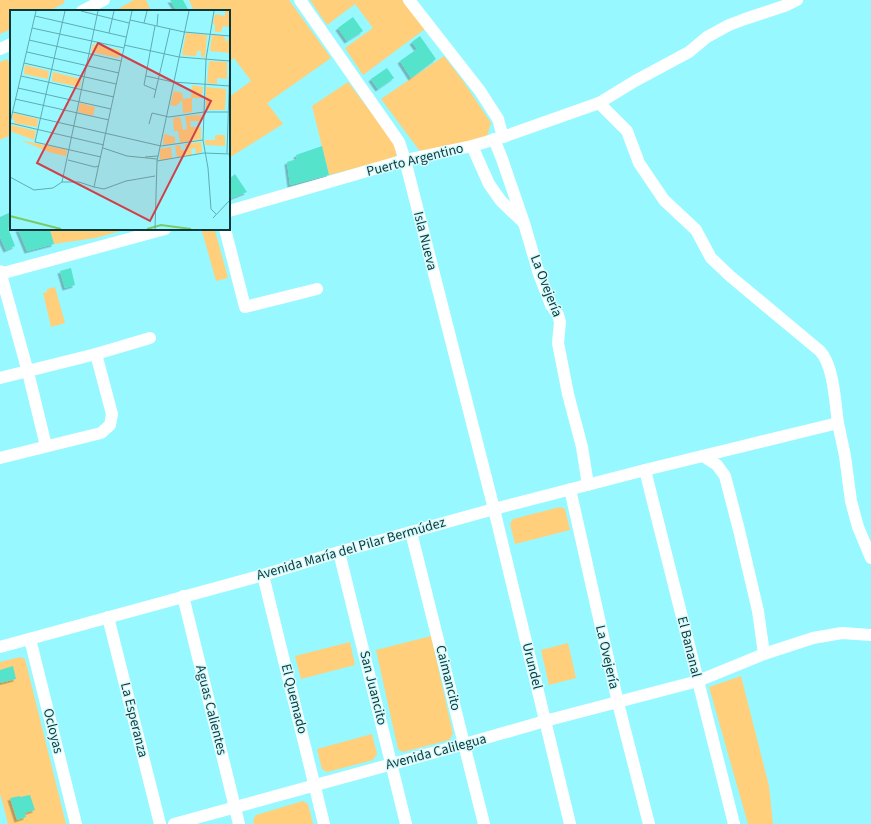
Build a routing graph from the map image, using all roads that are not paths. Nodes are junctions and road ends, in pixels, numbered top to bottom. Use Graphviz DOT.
graph roads {
  1 [pos="104,0"];
  2 [pos="300,0"];
  3 [pos="409,0"];
  4 [pos="798,0"];
  5 [pos="82,8"];
  6 [pos="10,45"];
  7 [pos="0,50"];
  8 [pos="599,103"];
  9 [pos="499,138"];
  10 [pos="472,146"];
  11 [pos="405,160"];
  12 [pos="230,211"];
  13 [pos="524,224"];
  14 [pos="161,230"];
  15 [pos="225,230"];
  16 [pos="0,273"];
  17 [pos="317,289"];
  18 [pos="150,338"];
  19 [pos="96,354"];
  20 [pos="28,372"];
  21 [pos="0,378"];
  22 [pos="838,423"];
  23 [pos="46,446"];
  24 [pos="703,456"];
  25 [pos="0,458"];
  26 [pos="645,470"];
  27 [pos="588,485"];
  28 [pos="570,489"];
  29 [pos="494,509"];
  30 [pos="411,532"];
  31 [pos="339,552"];
  32 [pos="871,558"];
  33 [pos="263,575"];
  34 [pos="183,596"];
  35 [pos="108,617"];
  36 [pos="871,635"];
  37 [pos="30,639"];
  38 [pos="0,647"];
  39 [pos="764,654"];
  40 [pos="698,681"];
  41 [pos="618,703"];
  42 [pos="545,721"];
  43 [pos="465,744"];
  44 [pos="392,764"];
  45 [pos="315,785"];
  46 [pos="235,807"];
  47 [pos="76,824"];
  48 [pos="160,824"];
  49 [pos="174,824"];
  50 [pos="239,824"];
  51 [pos="324,824"];
  52 [pos="406,824"];
  53 [pos="484,824"];
  54 [pos="570,824"];
  55 [pos="649,824"];
  56 [pos="734,824"];
  1 -- 5 [label="street"];
  2 -- 11 [label="street, Isla Nueva"];
  3 -- 9 [label="street, La Ovejería"];
  4 -- 8 [label="street, Puerto Argentino"];
  6 -- 7 [label="street"];
  8 -- 9 [label="street, Puerto Argentino"];
  8 -- 22 [label="street"];
  9 -- 10 [label="street, Puerto Argentino"];
  9 -- 13 [label="street, La Ovejería"];
  10 -- 11 [label="street, Puerto Argentino"];
  10 -- 13 [label="street"];
  11 -- 12 [label="street, Puerto Argentino"];
  11 -- 29 [label="street, Isla Nueva"];
  13 -- 27 [label="street, La Ovejería"];
  14 -- 16 [label="street"];
  15 -- 17 [label="street"];
  16 -- 20 [label="street"];
  18 -- 19 [label="street"];
  19 -- 20 [label="street"];
  19 -- 23 [label="street"];
  20 -- 21 [label="street"];
  20 -- 23 [label="street"];
  22 -- 24 [label="street, Avenida María del Pilar Bermúdez"];
  22 -- 32 [label="street"];
  23 -- 25 [label="street"];
  24 -- 26 [label="street, Avenida María del Pilar Bermúdez"];
  24 -- 39 [label="street"];
  26 -- 27 [label="street, Avenida María del Pilar Bermúdez"];
  26 -- 40 [label="street, El Bananal"];
  27 -- 28 [label="street, Avenida María del Pilar Bermúdez"];
  28 -- 29 [label="street, Avenida María del Pilar Bermúdez"];
  28 -- 41 [label="street, La Ovejería"];
  29 -- 30 [label="street, Avenida María del Pilar Bermúdez"];
  29 -- 42 [label="street, Urundel"];
  30 -- 31 [label="street, Avenida María del Pilar Bermúdez"];
  30 -- 43 [label="street, Caimancito"];
  31 -- 33 [label="street, Avenida María del Pilar Bermúdez"];
  31 -- 44 [label="street, San Juancito"];
  33 -- 34 [label="street, Avenida María del Pilar Bermúdez"];
  33 -- 45 [label="street, El Quemado"];
  34 -- 35 [label="street, Avenida María del Pilar Bermúdez"];
  34 -- 46 [label="street, Aguas Calientes"];
  35 -- 37 [label="street, Avenida María del Pilar Bermúdez"];
  35 -- 48 [label="street, La Esperanza"];
  36 -- 39 [label="street, Avenida Calilegua"];
  37 -- 38 [label="street, Avenida María del Pilar Bermúdez"];
  37 -- 47 [label="street, Ocloyas"];
  39 -- 40 [label="street, Avenida Calilegua"];
  40 -- 41 [label="street, Avenida Calilegua"];
  40 -- 56 [label="street, El Bananal"];
  41 -- 42 [label="street, Avenida Calilegua"];
  41 -- 55 [label="street, La Ovejería"];
  42 -- 43 [label="street, Avenida Calilegua"];
  42 -- 54 [label="street, Urundel"];
  43 -- 44 [label="street, Avenida Calilegua"];
  43 -- 53 [label="street, Caimancito"];
  44 -- 45 [label="street, Avenida Calilegua"];
  44 -- 52 [label="street, San Juancito"];
  45 -- 46 [label="street, Avenida Calilegua"];
  45 -- 51 [label="street, El Quemado"];
  46 -- 49 [label="street, Avenida Calilegua"];
  46 -- 50 [label="street, Aguas Calientes"];
}
